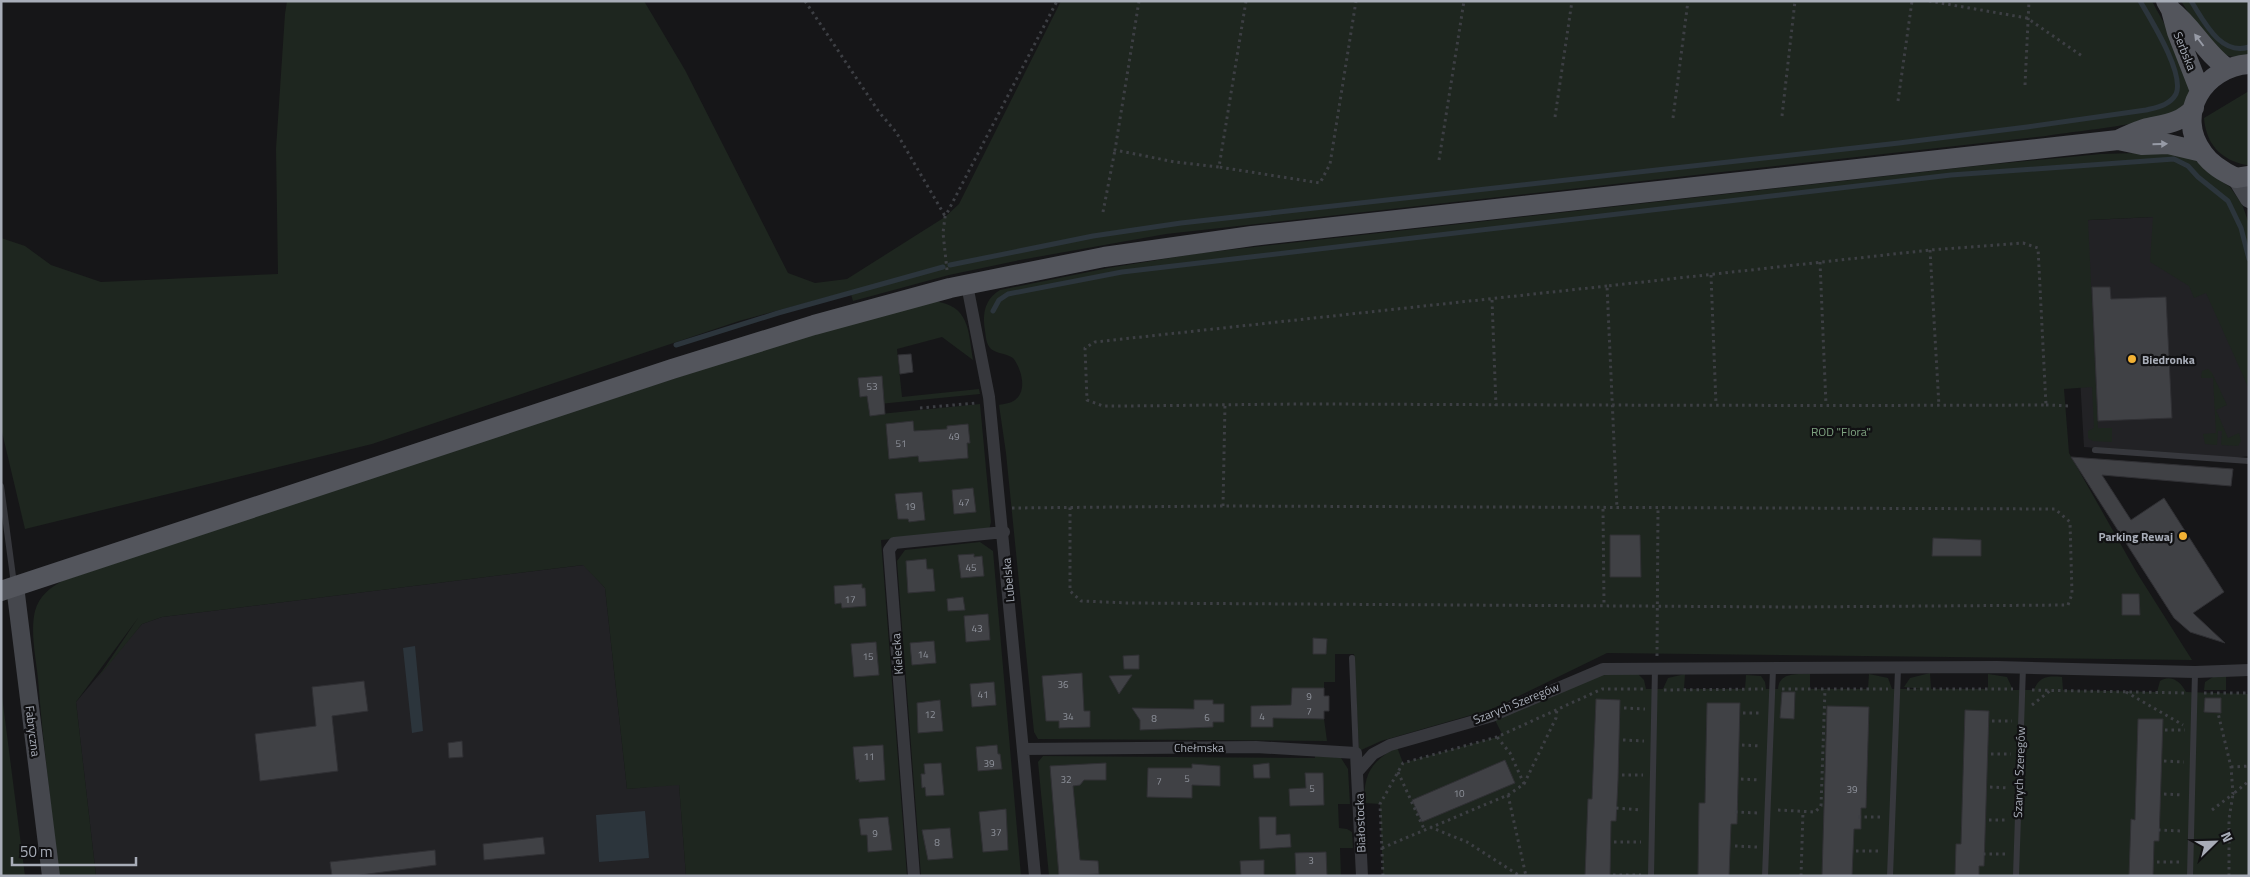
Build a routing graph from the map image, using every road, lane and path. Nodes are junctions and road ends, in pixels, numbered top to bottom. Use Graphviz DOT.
graph roads {
  1 [pos="805,1"];
  2 [pos="1057,1"];
  3 [pos="1138,1"];
  4 [pos="1246,1"];
  5 [pos="1356,1"];
  6 [pos="1464,1"];
  7 [pos="1572,1"];
  8 [pos="1688,1"];
  9 [pos="1795,1"];
  10 [pos="1912,1"];
  11 [pos="1929,1"];
  12 [pos="2030,1"];
  13 [pos="2168,6"];
  14 [pos="2027,18"];
  15 [pos="2082,56"];
  16 [pos="2249,64"];
  17 [pos="2228,68"];
  18 [pos="2024,85"];
  19 [pos="2197,99"];
  20 [pos="1898,101"];
  21 [pos="1782,116"];
  22 [pos="1555,117"];
  23 [pos="1673,118"];
  24 [pos="2118,140"];
  25 [pos="1115,150"];
  26 [pos="2202,152"];
  27 [pos="1439,160"];
  28 [pos="1219,166"];
  29 [pos="2243,177"];
  30 [pos="2249,199"];
  31 [pos="1103,212"];
  32 [pos="945,217"];
  33 [pos="1930,250"];
  34 [pos="1820,262"];
  35 [pos="1711,275"];
  36 [pos="1608,286"];
  37 [pos="959,287"];
  38 [pos="1492,300"];
  39 [pos="982,403"];
  40 [pos="1225,404"];
  41 [pos="1612,405"];
  42 [pos="1716,405"];
  43 [pos="1826,405"];
  44 [pos="1496,406"];
  45 [pos="1939,406"];
  46 [pos="2046,406"];
  47 [pos="2071,406"];
  48 [pos="920,408"];
  49 [pos="2095,450"];
  50 [pos="2249,461"];
  51 [pos="1,486"];
  52 [pos="1223,506"];
  53 [pos="1070,507"];
  54 [pos="1001,509"];
  55 [pos="1603,509"];
  56 [pos="1617,509"];
  57 [pos="1658,509"];
  58 [pos="1004,532"];
  59 [pos="8,589"];
  60 [pos="1604,604"];
  61 [pos="1658,605"];
  62 [pos="1352,658"];
  63 [pos="1656,668"];
  64 [pos="1773,668"];
  65 [pos="2023,668"];
  66 [pos="1898,669"];
  67 [pos="2249,670"];
  68 [pos="2195,672"];
  69 [pos="1772,689"];
  70 [pos="1825,689"];
  71 [pos="1897,689"];
  72 [pos="1655,690"];
  73 [pos="2022,690"];
  74 [pos="2052,690"];
  75 [pos="2126,691"];
  76 [pos="2195,693"];
  77 [pos="2249,693"];
  78 [pos="1624,708"];
  79 [pos="2021,708"];
  80 [pos="1557,709"];
  81 [pos="1645,709"];
  82 [pos="2218,712"];
  83 [pos="1743,713"];
  84 [pos="1763,713"];
  85 [pos="1992,721"];
  86 [pos="2013,722"];
  87 [pos="2194,727"];
  88 [pos="2165,730"];
  89 [pos="2185,730"];
  90 [pos="1497,737"];
  91 [pos="1622,740"];
  92 [pos="1644,741"];
  93 [pos="1742,745"];
  94 [pos="1761,746"];
  95 [pos="1023,749"];
  96 [pos="1356,753"];
  97 [pos="1991,754"];
  98 [pos="2012,754"];
  99 [pos="2164,761"];
  100 [pos="2184,762"];
  101 [pos="2249,766"];
  102 [pos="2231,767"];
  103 [pos="1358,771"];
  104 [pos="1398,772"];
  105 [pos="1622,775"];
  106 [pos="1644,775"];
  107 [pos="1741,780"];
  108 [pos="1760,780"];
  109 [pos="2249,781"];
  110 [pos="1524,784"];
  111 [pos="1990,787"];
  112 [pos="2010,788"];
  113 [pos="1508,794"];
  114 [pos="2164,794"];
  115 [pos="2233,794"];
  116 [pos="2184,795"];
  117 [pos="1616,808"];
  118 [pos="1768,809"];
  119 [pos="1642,810"];
  120 [pos="2212,810"];
  121 [pos="1803,811"];
  122 [pos="1735,812"];
  123 [pos="1759,813"];
  124 [pos="1989,820"];
  125 [pos="2009,820"];
  126 [pos="1430,827"];
  127 [pos="1424,830"];
  128 [pos="2158,830"];
  129 [pos="2183,831"];
  130 [pos="1614,842"];
  131 [pos="1642,842"];
  132 [pos="1735,846"];
  133 [pos="1758,847"];
  134 [pos="1382,848"];
  135 [pos="1856,850"];
  136 [pos="1883,851"];
  137 [pos="1983,854"];
  138 [pos="2008,854"];
  139 [pos="2157,862"];
  140 [pos="2182,862"];
  141 [pos="1613,875"];
  142 [pos="1640,875"];
  143 [pos="51,876"];
  144 [pos="914,876"];
  145 [pos="1035,876"];
  146 [pos="1362,876"];
  147 [pos="1383,876"];
  148 [pos="1520,876"];
  149 [pos="1526,876"];
  150 [pos="1651,876"];
  151 [pos="1765,876"];
  152 [pos="1802,876"];
  153 [pos="1890,876"];
  154 [pos="2016,876"];
  155 [pos="2190,876"];
  156 [pos="2229,876"];
  1 -- 32 [label="path"];
  2 -- 32 [label="path"];
  3 -- 25 [label="path"];
  4 -- 28 [label="path"];
  5 -- 28 [label="path"];
  6 -- 27 [label="path"];
  7 -- 22 [label="path"];
  8 -- 23 [label="path"];
  9 -- 21 [label="path"];
  10 -- 20 [label="path"];
  11 -- 14 [label="path"];
  12 -- 14 [label="path"];
  17 -- 13 [label="main road, Serbska, one-way"];
  13 -- 19 [label="main road, Serbska"];
  14 -- 15 [label="path"];
  14 -- 18 [label="path"];
  16 -- 17 [label="main road"];
  17 -- 19 [label="main road"];
  19 -- 24 [label="main road"];
  19 -- 26 [label="main road"];
  24 -- 26 [label="main road, one-way"];
  24 -- 37 [label="main road"];
  25 -- 28 [label="path"];
  25 -- 31 [label="path"];
  26 -- 29 [label="main road"];
  29 -- 30 [label="street"];
  32 -- 37 [label="path"];
  33 -- 34 [label="path"];
  33 -- 45 [label="path"];
  33 -- 46 [label="path"];
  34 -- 35 [label="path"];
  34 -- 43 [label="path"];
  35 -- 36 [label="path"];
  35 -- 42 [label="path"];
  36 -- 38 [label="path"];
  36 -- 41 [label="path"];
  37 -- 54 [label="street, Lubelska"];
  37 -- 59 [label="main road"];
  38 -- 40 [label="path"];
  38 -- 44 [label="path"];
  39 -- 48 [label="path"];
  40 -- 44 [label="path"];
  40 -- 52 [label="path"];
  41 -- 42 [label="path"];
  41 -- 44 [label="path"];
  41 -- 56 [label="path"];
  42 -- 43 [label="path"];
  43 -- 45 [label="path"];
  45 -- 46 [label="path"];
  46 -- 47 [label="path"];
  49 -- 50 [label="lane"];
  51 -- 59 [label="lane"];
  52 -- 53 [label="path"];
  52 -- 55 [label="path"];
  53 -- 54 [label="path"];
  53 -- 60 [label="path"];
  54 -- 58 [label="street, Lubelska"];
  55 -- 56 [label="path"];
  55 -- 60 [label="path"];
  56 -- 57 [label="path"];
  57 -- 61 [label="path"];
  57 -- 61 [label="path"];
  58 -- 95 [label="street, Lubelska"];
  58 -- 144 [label="street, Kielecka"];
  59 -- 143 [label="street, Fabryczna"];
  60 -- 61 [label="path"];
  61 -- 63 [label="path"];
  62 -- 96 [label="lane"];
  63 -- 64 [label="street, Szarych Szeregów"];
  63 -- 72 [label="lane"];
  63 -- 103 [label="street, Szarych Szeregów"];
  64 -- 66 [label="street, Szarych Szeregów"];
  64 -- 69 [label="lane"];
  65 -- 66 [label="street, Szarych Szeregów"];
  65 -- 68 [label="street, Szarych Szeregów"];
  65 -- 73 [label="lane, Szarych Szeregów"];
  66 -- 71 [label="lane"];
  67 -- 68 [label="street, Szarych Szeregów"];
  68 -- 76 [label="lane"];
  69 -- 70 [label="path"];
  69 -- 72 [label="path"];
  69 -- 118 [label="lane"];
  70 -- 71 [label="path"];
  70 -- 121 [label="path"];
  71 -- 73 [label="path"];
  71 -- 153 [label="lane"];
  72 -- 80 [label="path"];
  72 -- 150 [label="lane"];
  73 -- 74 [label="path"];
  73 -- 79 [label="lane, Szarych Szeregów"];
  74 -- 75 [label="path"];
  74 -- 79 [label="path"];
  75 -- 76 [label="path"];
  75 -- 87 [label="path"];
  76 -- 77 [label="path"];
  76 -- 87 [label="lane"];
  78 -- 81 [label="path"];
  79 -- 154 [label="lane, Szarych Szeregów"];
  80 -- 90 [label="path"];
  80 -- 110 [label="path"];
  82 -- 102 [label="path"];
  83 -- 84 [label="path"];
  85 -- 86 [label="path"];
  87 -- 155 [label="lane"];
  88 -- 89 [label="path"];
  90 -- 104 [label="path"];
  90 -- 110 [label="path"];
  91 -- 92 [label="path"];
  93 -- 94 [label="path"];
  95 -- 96 [label="street, Chełmska"];
  95 -- 145 [label="street, Lubelska"];
  96 -- 103 [label="street"];
  97 -- 98 [label="path"];
  99 -- 100 [label="path"];
  101 -- 102 [label="path"];
  102 -- 115 [label="path"];
  103 -- 146 [label="street, Białostocka"];
  104 -- 127 [label="path"];
  104 -- 134 [label="path"];
  105 -- 106 [label="path"];
  107 -- 108 [label="path"];
  109 -- 115 [label="path"];
  110 -- 113 [label="path"];
  111 -- 112 [label="path"];
  113 -- 126 [label="path"];
  113 -- 149 [label="path"];
  114 -- 116 [label="path"];
  115 -- 120 [label="path"];
  115 -- 156 [label="path"];
  117 -- 119 [label="path"];
  118 -- 121 [label="path"];
  118 -- 151 [label="lane"];
  121 -- 152 [label="path"];
  122 -- 123 [label="path"];
  124 -- 125 [label="path"];
  126 -- 127 [label="path"];
  126 -- 148 [label="path"];
  127 -- 134 [label="path"];
  128 -- 129 [label="path"];
  130 -- 131 [label="path"];
  132 -- 133 [label="path"];
  134 -- 147 [label="path"];
  135 -- 136 [label="path"];
  137 -- 138 [label="path"];
  139 -- 140 [label="path"];
  141 -- 142 [label="path"];
}
